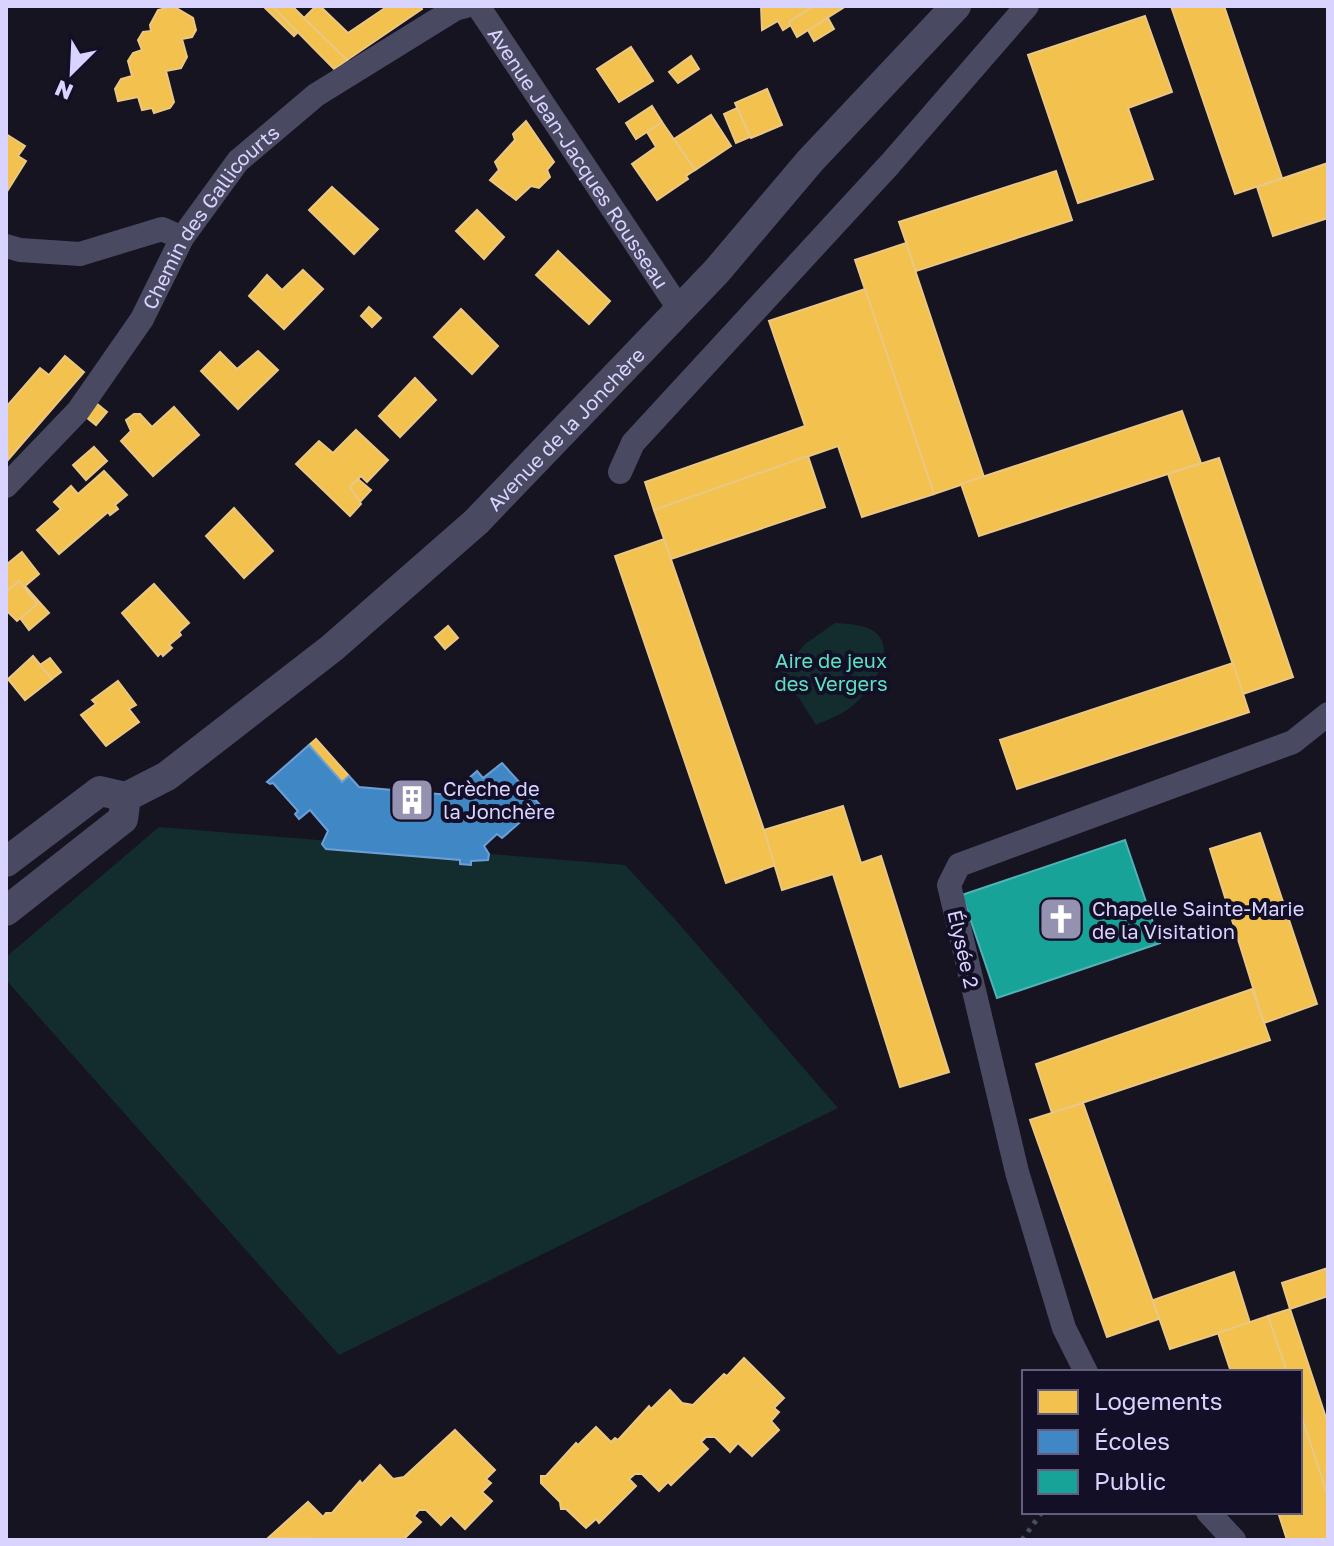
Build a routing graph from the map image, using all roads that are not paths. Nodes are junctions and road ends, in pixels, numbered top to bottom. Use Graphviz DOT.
graph roads {
  1 [pos="466,6"];
  2 [pos="478,6"];
  3 [pos="956,6"];
  4 [pos="1027,6"];
  5 [pos="182,238"];
  6 [pos="6,246"];
  7 [pos="680,310"];
  8 [pos="620,472"];
  9 [pos="6,486"];
  10 [pos="1328,714"];
  11 [pos="126,797"];
  12 [pos="6,862"];
  13 [pos="6,911"];
  14 [pos="1085,1370"];
  15 [pos="1210,1514"];
  16 [pos="1234,1540"];
  1 -- 5 [label="street, Chemin des Gallicourts"];
  2 -- 7 [label="street, Avenue Jean-Jacques Rousseau"];
  3 -- 7 [label="street, Avenue de la Jonchère"];
  4 -- 8 [label="street"];
  5 -- 6 [label="street"];
  5 -- 9 [label="street, Chemin des Gallicourts"];
  7 -- 11 [label="street, Avenue de la Jonchère"];
  10 -- 14 [label="street, Élysée 2"];
  11 -- 12 [label="street, Avenue de la Jonchère"];
  11 -- 13 [label="street"];
  15 -- 16 [label="street"];
}
